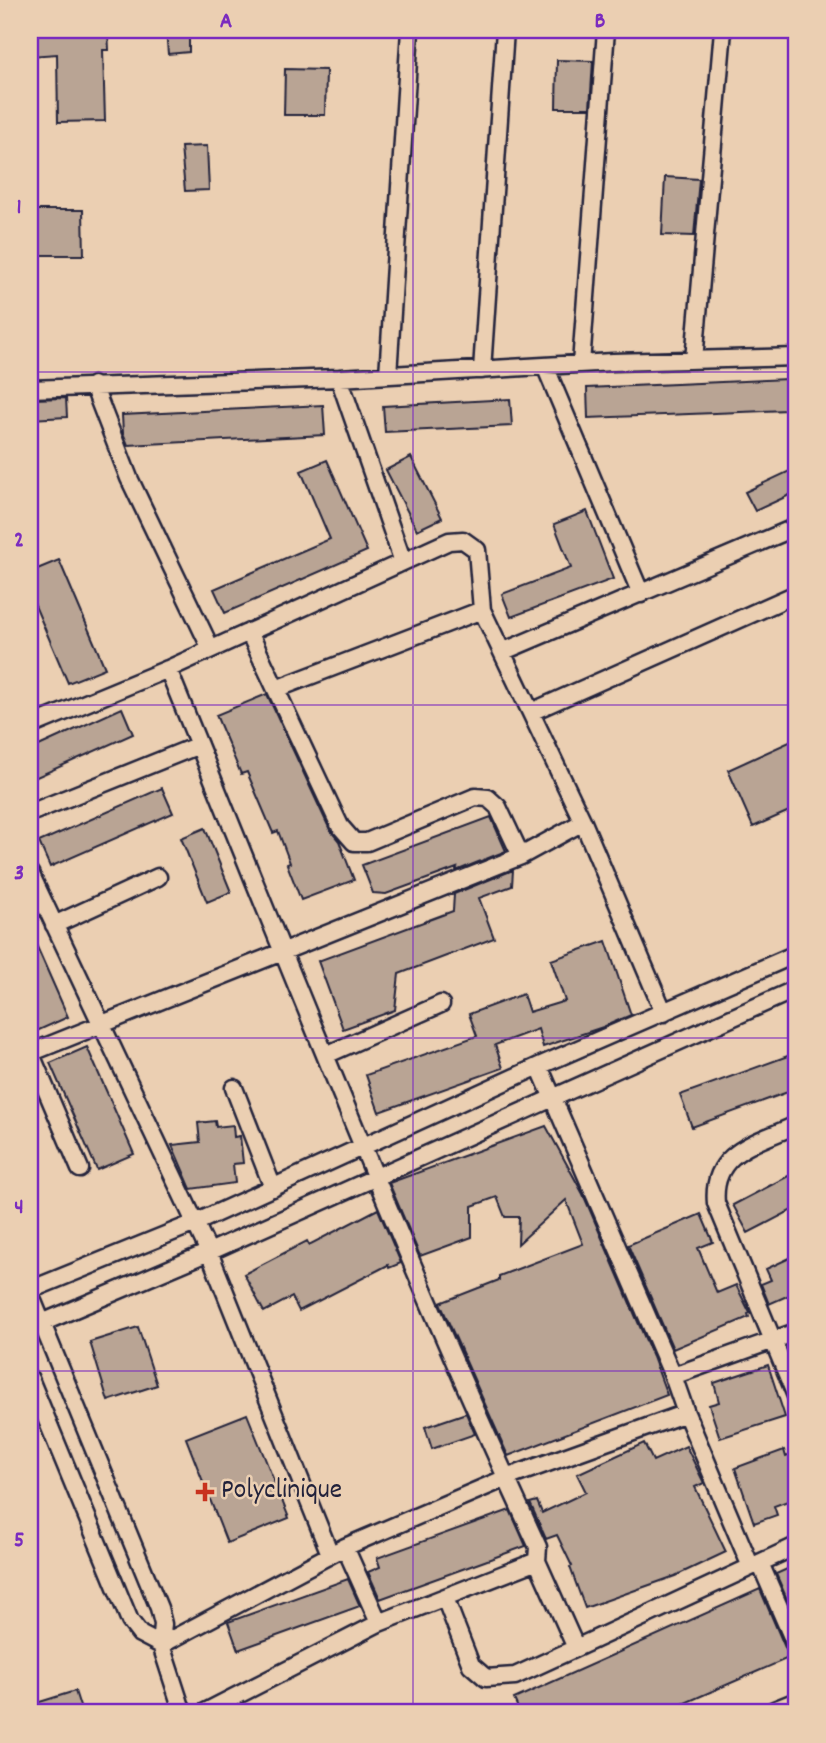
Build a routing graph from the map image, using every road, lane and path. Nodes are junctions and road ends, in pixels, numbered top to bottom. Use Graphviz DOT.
graph roads {
  1 [pos="410,30"];
  2 [pos="505,30"];
  3 [pos="606,30"];
  4 [pos="723,30"];
  5 [pos="796,357"];
  6 [pos="694,360"];
  7 [pos="581,364"];
  8 [pos="545,366"];
  9 [pos="482,370"];
  10 [pos="388,375"];
  11 [pos="339,378"];
  12 [pos="93,386"];
  13 [pos="30,389"];
  14 [pos="796,527"];
  15 [pos="403,562"];
  16 [pos="641,594"];
  17 [pos="796,594"];
  18 [pos="482,610"];
  19 [pos="249,632"];
  20 [pos="211,649"];
  21 [pos="502,652"];
  22 [pos="168,669"];
  23 [pos="276,689"];
  24 [pos="531,712"];
  25 [pos="30,726"];
  26 [pos="199,745"];
  27 [pos="30,813"];
  28 [pos="583,821"];
  29 [pos="521,856"];
  30 [pos="30,873"];
  31 [pos="158,877"];
  32 [pos="54,925"];
  33 [pos="284,951"];
  34 [pos="796,954"];
  35 [pos="796,989"];
  36 [pos="441,1004"];
  37 [pos="664,1013"];
  38 [pos="100,1023"];
  39 [pos="30,1052"];
  40 [pos="326,1055"];
  41 [pos="539,1066"];
  42 [pos="234,1087"];
  43 [pos="553,1099"];
  44 [pos="796,1125"];
  45 [pos="363,1147"];
  46 [pos="80,1169"];
  47 [pos="375,1176"];
  48 [pos="273,1188"];
  49 [pos="195,1223"];
  50 [pos="209,1252"];
  51 [pos="30,1292"];
  52 [pos="36,1326"];
  53 [pos="796,1332"];
  54 [pos="773,1342"];
  55 [pos="674,1376"];
  56 [pos="30,1379"];
  57 [pos="796,1395"];
  58 [pos="686,1413"];
  59 [pos="506,1478"];
  60 [pos="796,1546"];
  61 [pos="345,1547"];
  62 [pos="330,1555"];
  63 [pos="537,1561"];
  64 [pos="755,1565"];
  65 [pos="445,1598"];
  66 [pos="379,1623"];
  67 [pos="161,1644"];
  68 [pos="796,1646"];
  69 [pos="576,1648"];
  70 [pos="796,1705"];
  71 [pos="183,1713"];
  72 [pos="203,1713"];
  73 [pos="776,1713"];
  1 -- 10 [label="street"];
  2 -- 9 [label="street"];
  3 -- 7 [label="street"];
  4 -- 6 [label="street"];
  5 -- 6 [label="street"];
  6 -- 7 [label="street"];
  7 -- 8 [label="street"];
  8 -- 9 [label="street"];
  8 -- 16 [label="street"];
  9 -- 10 [label="street"];
  10 -- 11 [label="street"];
  11 -- 12 [label="street"];
  11 -- 15 [label="street"];
  12 -- 13 [label="street"];
  12 -- 20 [label="street"];
  14 -- 16 [label="street"];
  15 -- 18 [label="street"];
  15 -- 19 [label="street"];
  16 -- 21 [label="street"];
  17 -- 24 [label="street"];
  18 -- 21 [label="street"];
  18 -- 23 [label="street"];
  19 -- 20 [label="street"];
  19 -- 23 [label="street"];
  20 -- 22 [label="street"];
  21 -- 24 [label="street"];
  22 -- 25 [label="street"];
  22 -- 26 [label="street"];
  23 -- 29 [label="street"];
  24 -- 28 [label="street"];
  26 -- 27 [label="street"];
  26 -- 33 [label="street"];
  28 -- 29 [label="street"];
  28 -- 37 [label="street"];
  29 -- 33 [label="street"];
  30 -- 32 [label="street"];
  31 -- 32 [label="street"];
  32 -- 38 [label="street"];
  33 -- 38 [label="street"];
  33 -- 40 [label="street"];
  34 -- 37 [label="street"];
  35 -- 43 [label="street"];
  36 -- 40 [label="street"];
  37 -- 41 [label="street"];
  38 -- 39 [label="street"];
  38 -- 49 [label="street"];
  39 -- 46 [label="street"];
  40 -- 45 [label="street"];
  41 -- 43 [label="street"];
  41 -- 45 [label="street"];
  42 -- 48 [label="street"];
  43 -- 47 [label="street"];
  43 -- 55 [label="street"];
  44 -- 54 [label="street"];
  45 -- 47 [label="street"];
  45 -- 48 [label="street"];
  47 -- 50 [label="street"];
  47 -- 59 [label="street"];
  48 -- 49 [label="street"];
  49 -- 50 [label="street"];
  49 -- 51 [label="street"];
  50 -- 52 [label="street"];
  50 -- 62 [label="street"];
  51 -- 52 [label="street"];
  52 -- 67 [label="street"];
  53 -- 54 [label="street"];
  54 -- 55 [label="street"];
  54 -- 57 [label="street"];
  55 -- 58 [label="street"];
  56 -- 67 [label="street"];
  58 -- 59 [label="street"];
  58 -- 64 [label="street"];
  59 -- 61 [label="street"];
  59 -- 63 [label="street"];
  60 -- 64 [label="street"];
  61 -- 62 [label="street"];
  61 -- 66 [label="street"];
  62 -- 67 [label="street"];
  63 -- 65 [label="street"];
  63 -- 69 [label="street"];
  64 -- 68 [label="street"];
  64 -- 69 [label="street"];
  65 -- 66 [label="street"];
  65 -- 69 [label="street"];
  66 -- 72 [label="street"];
  67 -- 71 [label="street"];
  70 -- 73 [label="main road"];
}
